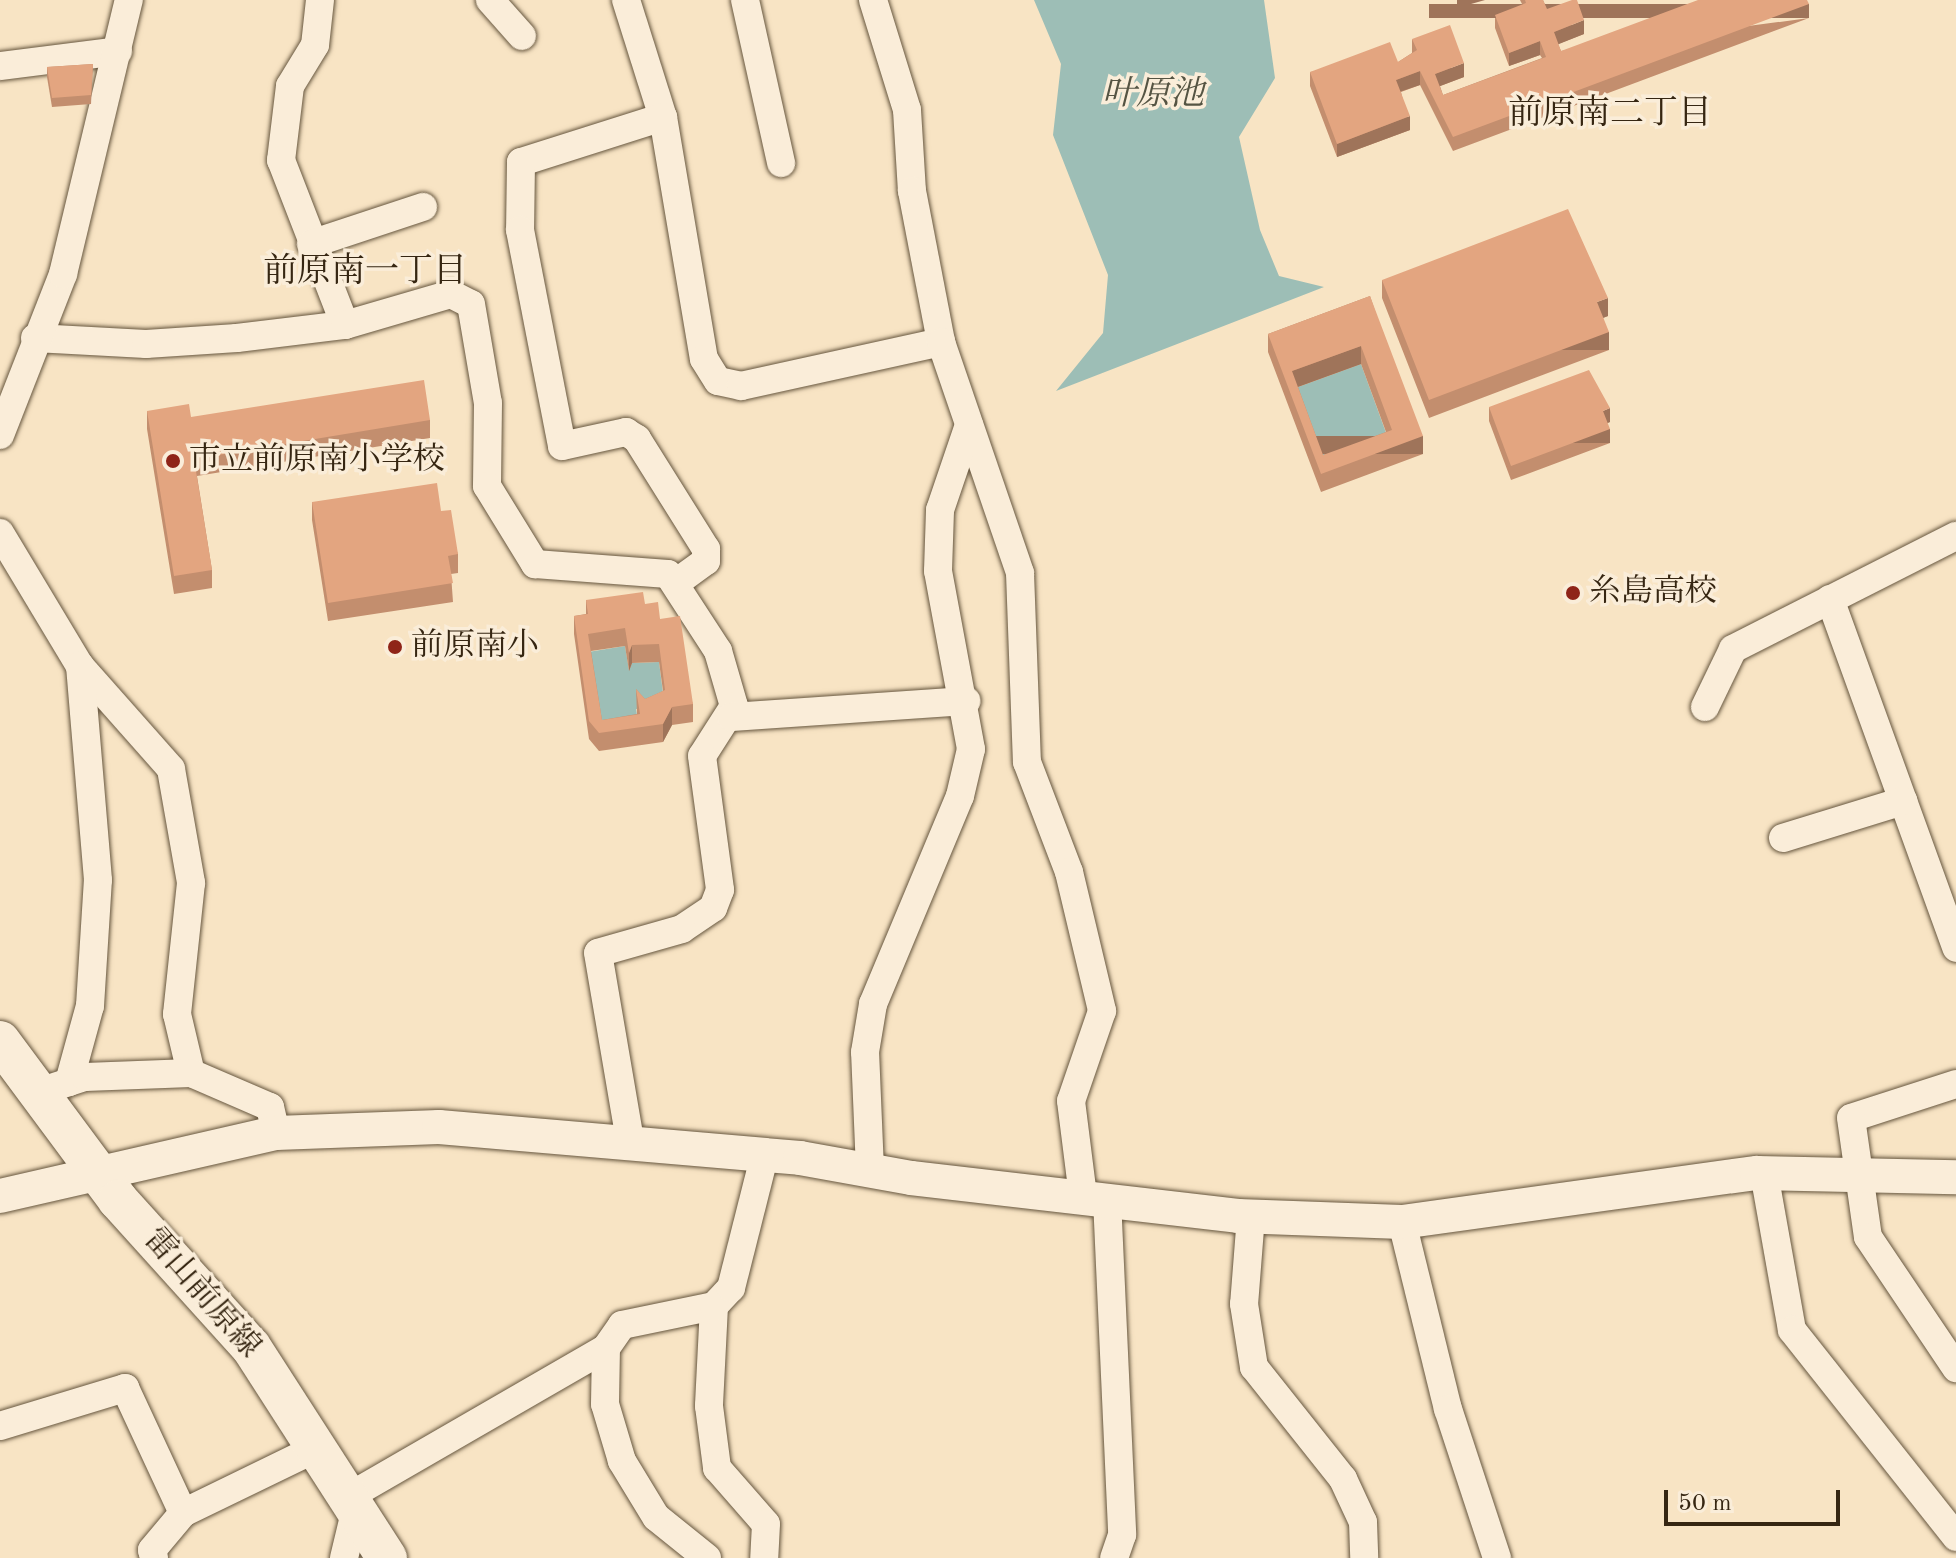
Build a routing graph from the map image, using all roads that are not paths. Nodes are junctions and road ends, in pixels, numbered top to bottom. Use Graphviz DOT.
graph roads {
  1 [pos="129,0"];
  2 [pos="320,0"];
  3 [pos="490,0"];
  4 [pos="626,0"];
  5 [pos="745,0"];
  6 [pos="873,0"];
  7 [pos="522,36"];
  8 [pos="118,51"];
  9 [pos="0,66"];
  10 [pos="663,117"];
  11 [pos="781,163"];
  12 [pos="423,207"];
  13 [pos="311,244"];
  14 [pos="345,325"];
  15 [pos="35,338"];
  16 [pos="941,342"];
  17 [pos="969,425"];
  18 [pos="0,435"];
  19 [pos="0,533"];
  20 [pos="1956,536"];
  21 [pos="11,570"];
  22 [pos="677,582"];
  23 [pos="1830,599"];
  24 [pos="80,666"];
  25 [pos="966,701"];
  26 [pos="1705,707"];
  27 [pos="731,717"];
  28 [pos="1903,801"];
  29 [pos="1783,838"];
  30 [pos="1956,948"];
  31 [pos="0,1041"];
  32 [pos="191,1073"];
  33 [pos="1956,1084"];
  34 [pos="53,1087"];
  35 [pos="276,1133"];
  36 [pos="630,1141"];
  37 [pos="765,1154"];
  38 [pos="95,1169"];
  39 [pos="870,1170"];
  40 [pos="1764,1173"];
  41 [pos="1854,1174"];
  42 [pos="1956,1177"];
  43 [pos="0,1196"];
  44 [pos="1095,1198"];
  45 [pos="1251,1216"];
  46 [pos="1402,1222"];
  47 [pos="714,1306"];
  48 [pos="606,1348"];
  49 [pos="1956,1368"];
  50 [pos="0,1426"];
  51 [pos="317,1448"];
  52 [pos="352,1503"];
  53 [pos="183,1513"];
  54 [pos="1956,1537"];
  55 [pos="154,1558"];
  56 [pos="344,1558"];
  57 [pos="387,1558"];
  58 [pos="707,1558"];
  59 [pos="764,1558"];
  60 [pos="1114,1558"];
  61 [pos="1364,1558"];
  62 [pos="1497,1558"];
  1 -- 8 [label="street"];
  2 -- 13 [label="street"];
  3 -- 7 [label="street"];
  4 -- 10 [label="street"];
  5 -- 11 [label="street"];
  6 -- 16 [label="street"];
  8 -- 9 [label="street"];
  8 -- 15 [label="street"];
  10 -- 16 [label="street"];
  10 -- 22 [label="street"];
  12 -- 13 [label="street"];
  13 -- 14 [label="street"];
  14 -- 15 [label="street"];
  14 -- 22 [label="street"];
  15 -- 18 [label="street"];
  16 -- 17 [label="street"];
  17 -- 25 [label="street"];
  17 -- 44 [label="street"];
  19 -- 21 [label="street"];
  20 -- 23 [label="street"];
  21 -- 24 [label="street"];
  22 -- 27 [label="street"];
  23 -- 26 [label="street"];
  23 -- 28 [label="street"];
  24 -- 32 [label="street"];
  24 -- 34 [label="street"];
  25 -- 27 [label="street"];
  25 -- 39 [label="street"];
  27 -- 36 [label="street"];
  28 -- 29 [label="street"];
  28 -- 30 [label="street"];
  31 -- 34 [label="main road, 雷山前原線"];
  32 -- 34 [label="street"];
  32 -- 35 [label="street"];
  33 -- 41 [label="street"];
  34 -- 38 [label="main road, 雷山前原線"];
  35 -- 36 [label="street"];
  35 -- 38 [label="street"];
  36 -- 37 [label="street"];
  37 -- 39 [label="street"];
  37 -- 47 [label="street"];
  38 -- 43 [label="street"];
  38 -- 51 [label="main road, 雷山前原線"];
  39 -- 44 [label="street"];
  40 -- 41 [label="street"];
  40 -- 46 [label="street"];
  40 -- 54 [label="street"];
  41 -- 42 [label="street"];
  41 -- 49 [label="street"];
  44 -- 45 [label="street"];
  44 -- 60 [label="street"];
  45 -- 46 [label="street"];
  45 -- 61 [label="street"];
  46 -- 62 [label="street"];
  47 -- 48 [label="street"];
  47 -- 59 [label="street"];
  48 -- 52 [label="street"];
  48 -- 58 [label="street"];
  50 -- 53 [label="street"];
  51 -- 52 [label="main road, 雷山前原線"];
  51 -- 53 [label="street"];
  52 -- 56 [label="street"];
  52 -- 57 [label="main road, 雷山前原線"];
  53 -- 55 [label="street"];
}
